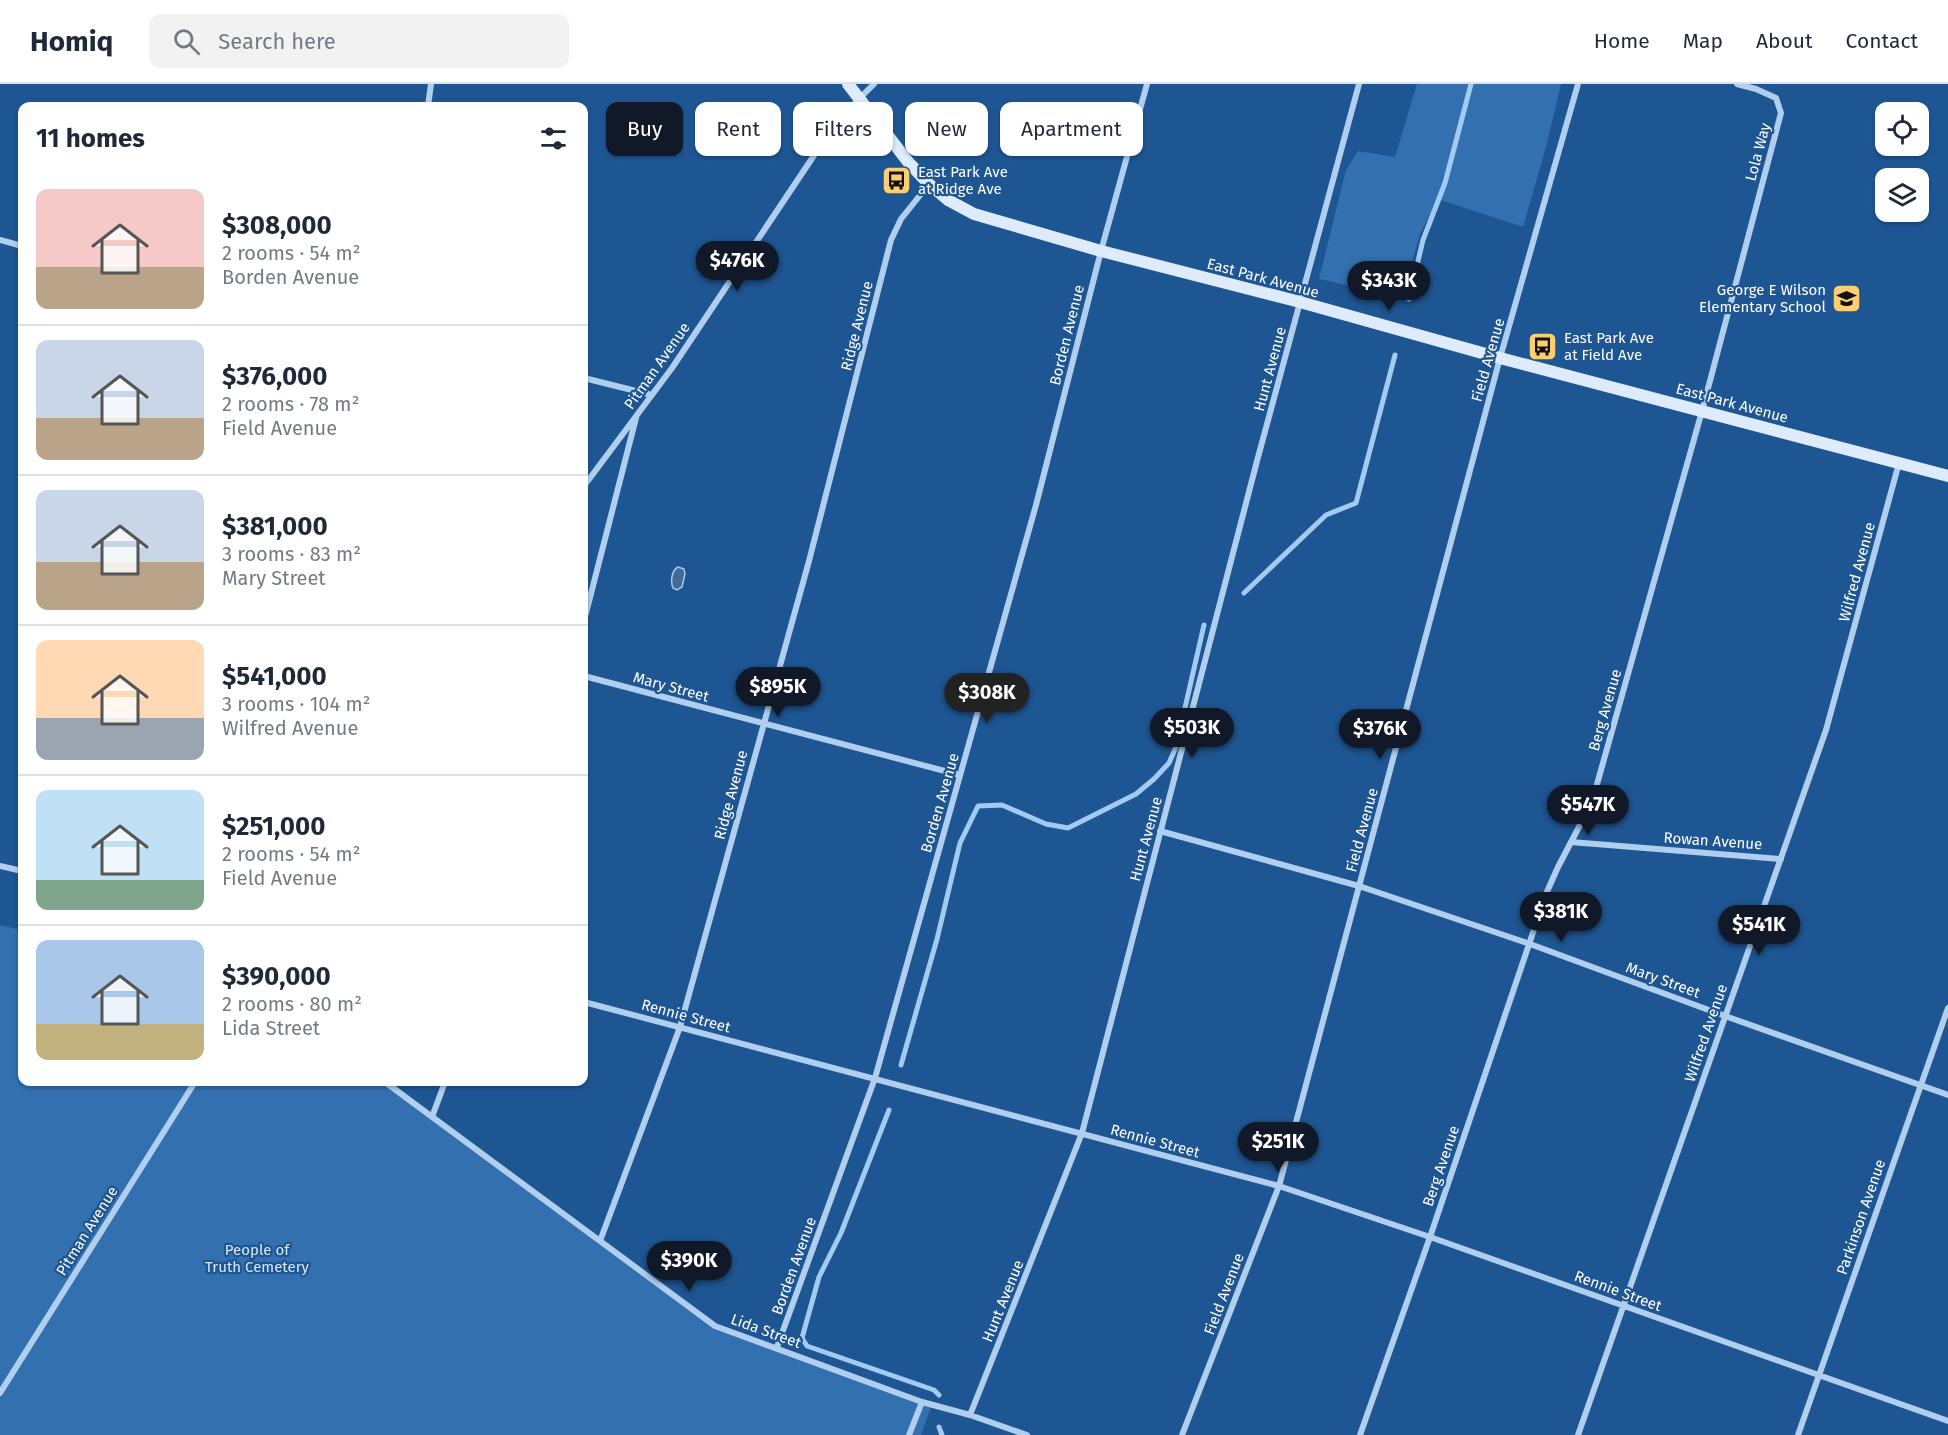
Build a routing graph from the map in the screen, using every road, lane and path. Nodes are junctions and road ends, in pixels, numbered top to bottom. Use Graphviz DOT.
graph roads {
  1 [pos="431,84"];
  2 [pos="848,84"];
  3 [pos="874,84"];
  4 [pos="1148,84"];
  5 [pos="1359,84"];
  6 [pos="1578,84"];
  7 [pos="1737,84"];
  8 [pos="859,98"];
  9 [pos="429,102"];
  10 [pos="929,184"];
  11 [pos="1754,217"];
  12 [pos="0,240"];
  13 [pos="18,245"];
  14 [pos="1101,251"];
  15 [pos="1300,302"];
  16 [pos="1500,358"];
  17 [pos="588,379"];
  18 [pos="652,395"];
  19 [pos="1702,411"];
  20 [pos="638,414"];
  21 [pos="1899,463"];
  22 [pos="1948,476"];
  23 [pos="588,481"];
  24 [pos="588,606"];
  25 [pos="588,677"];
  26 [pos="764,724"];
  27 [pos="960,776"];
  28 [pos="1160,831"];
  29 [pos="1571,842"];
  30 [pos="1781,859"];
  31 [pos="0,866"];
  32 [pos="18,870"];
  33 [pos="1359,886"];
  34 [pos="1530,944"];
  35 [pos="588,1003"];
  36 [pos="1948,1008"];
  37 [pos="1725,1016"];
  38 [pos="680,1027"];
  39 [pos="875,1078"];
  40 [pos="1920,1085"];
  41 [pos="192,1086"];
  42 [pos="390,1086"];
  43 [pos="444,1086"];
  44 [pos="1948,1095"];
  45 [pos="432,1117"];
  46 [pos="1082,1133"];
  47 [pos="1279,1186"];
  48 [pos="1430,1237"];
  49 [pos="600,1241"];
  50 [pos="1623,1306"];
  51 [pos="777,1347"];
  52 [pos="1819,1376"];
  53 [pos="0,1392"];
  54 [pos="922,1402"];
  55 [pos="970,1415"];
  56 [pos="1948,1421"];
  57 [pos="909,1435"];
  58 [pos="1027,1435"];
  59 [pos="1182,1435"];
  60 [pos="1360,1435"];
  61 [pos="1578,1435"];
  62 [pos="1798,1435"];
  1 -- 9 [label="street"];
  2 -- 8 [label="street, East Park Avenue"];
  3 -- 8 [label="street, Pitman Avenue"];
  4 -- 14 [label="street, Borden Avenue"];
  5 -- 15 [label="street, Hunt Avenue"];
  6 -- 16 [label="street, Field Avenue"];
  7 -- 11 [label="street, Lola Way"];
  8 -- 10 [label="street, East Park Avenue"];
  8 -- 18 [label="street, Pitman Avenue"];
  10 -- 14 [label="street, East Park Avenue"];
  10 -- 26 [label="street, Ridge Avenue"];
  11 -- 19 [label="street, Berg Avenue"];
  12 -- 13 [label="street"];
  14 -- 15 [label="street, East Park Avenue"];
  14 -- 27 [label="street, Borden Avenue"];
  15 -- 16 [label="street, East Park Avenue"];
  15 -- 28 [label="street, Hunt Avenue"];
  16 -- 19 [label="street, East Park Avenue"];
  16 -- 33 [label="street, Field Avenue"];
  17 -- 18 [label="street"];
  18 -- 20 [label="street, Pitman Avenue"];
  19 -- 21 [label="street, East Park Avenue"];
  19 -- 29 [label="street, Berg Avenue"];
  20 -- 23 [label="street, Pitman Avenue"];
  20 -- 24 [label="street"];
  21 -- 22 [label="street, East Park Avenue"];
  21 -- 30 [label="street, Wilfred Avenue"];
  25 -- 26 [label="street, Mary Street"];
  26 -- 27 [label="street, Mary Street"];
  26 -- 38 [label="street, Ridge Avenue"];
  27 -- 39 [label="street, Borden Avenue"];
  28 -- 33 [label="street, Mary Street"];
  28 -- 46 [label="street, Hunt Avenue"];
  29 -- 30 [label="street, Rowan Avenue"];
  29 -- 34 [label="street, Berg Avenue"];
  30 -- 37 [label="street, Wilfred Avenue"];
  31 -- 32 [label="street"];
  33 -- 34 [label="street, Mary Street"];
  33 -- 47 [label="street, Field Avenue"];
  34 -- 37 [label="street, Mary Street"];
  34 -- 48 [label="street, Berg Avenue"];
  35 -- 38 [label="street, Rennie Street"];
  36 -- 40 [label="street, Parkinson Avenue"];
  37 -- 40 [label="street, Mary Street"];
  37 -- 50 [label="street, Wilfred Avenue"];
  38 -- 39 [label="street, Rennie Street"];
  38 -- 49 [label="street, Ridge Avenue"];
  39 -- 46 [label="street, Rennie Street"];
  39 -- 51 [label="street, Borden Avenue"];
  40 -- 44 [label="street, Mary Street"];
  40 -- 52 [label="street, Parkinson Avenue"];
  41 -- 53 [label="street, Pitman Avenue"];
  42 -- 45 [label="street, Lida Street"];
  43 -- 45 [label="street"];
  45 -- 49 [label="street, Lida Street"];
  46 -- 47 [label="street, Rennie Street"];
  46 -- 55 [label="street, Hunt Avenue"];
  47 -- 48 [label="street, Rennie Street"];
  47 -- 59 [label="street, Field Avenue"];
  48 -- 50 [label="street, Rennie Street"];
  48 -- 60 [label="street, Berg Avenue"];
  49 -- 51 [label="street, Lida Street"];
  50 -- 52 [label="street, Rennie Street"];
  50 -- 61 [label="street, Wilfred Avenue"];
  51 -- 54 [label="street, Lida Street"];
  52 -- 56 [label="street, Rennie Street"];
  52 -- 62 [label="street, Parkinson Avenue"];
  54 -- 55 [label="street, Lida Street"];
  54 -- 57 [label="street"];
  55 -- 58 [label="street, Lida Street"];
}
